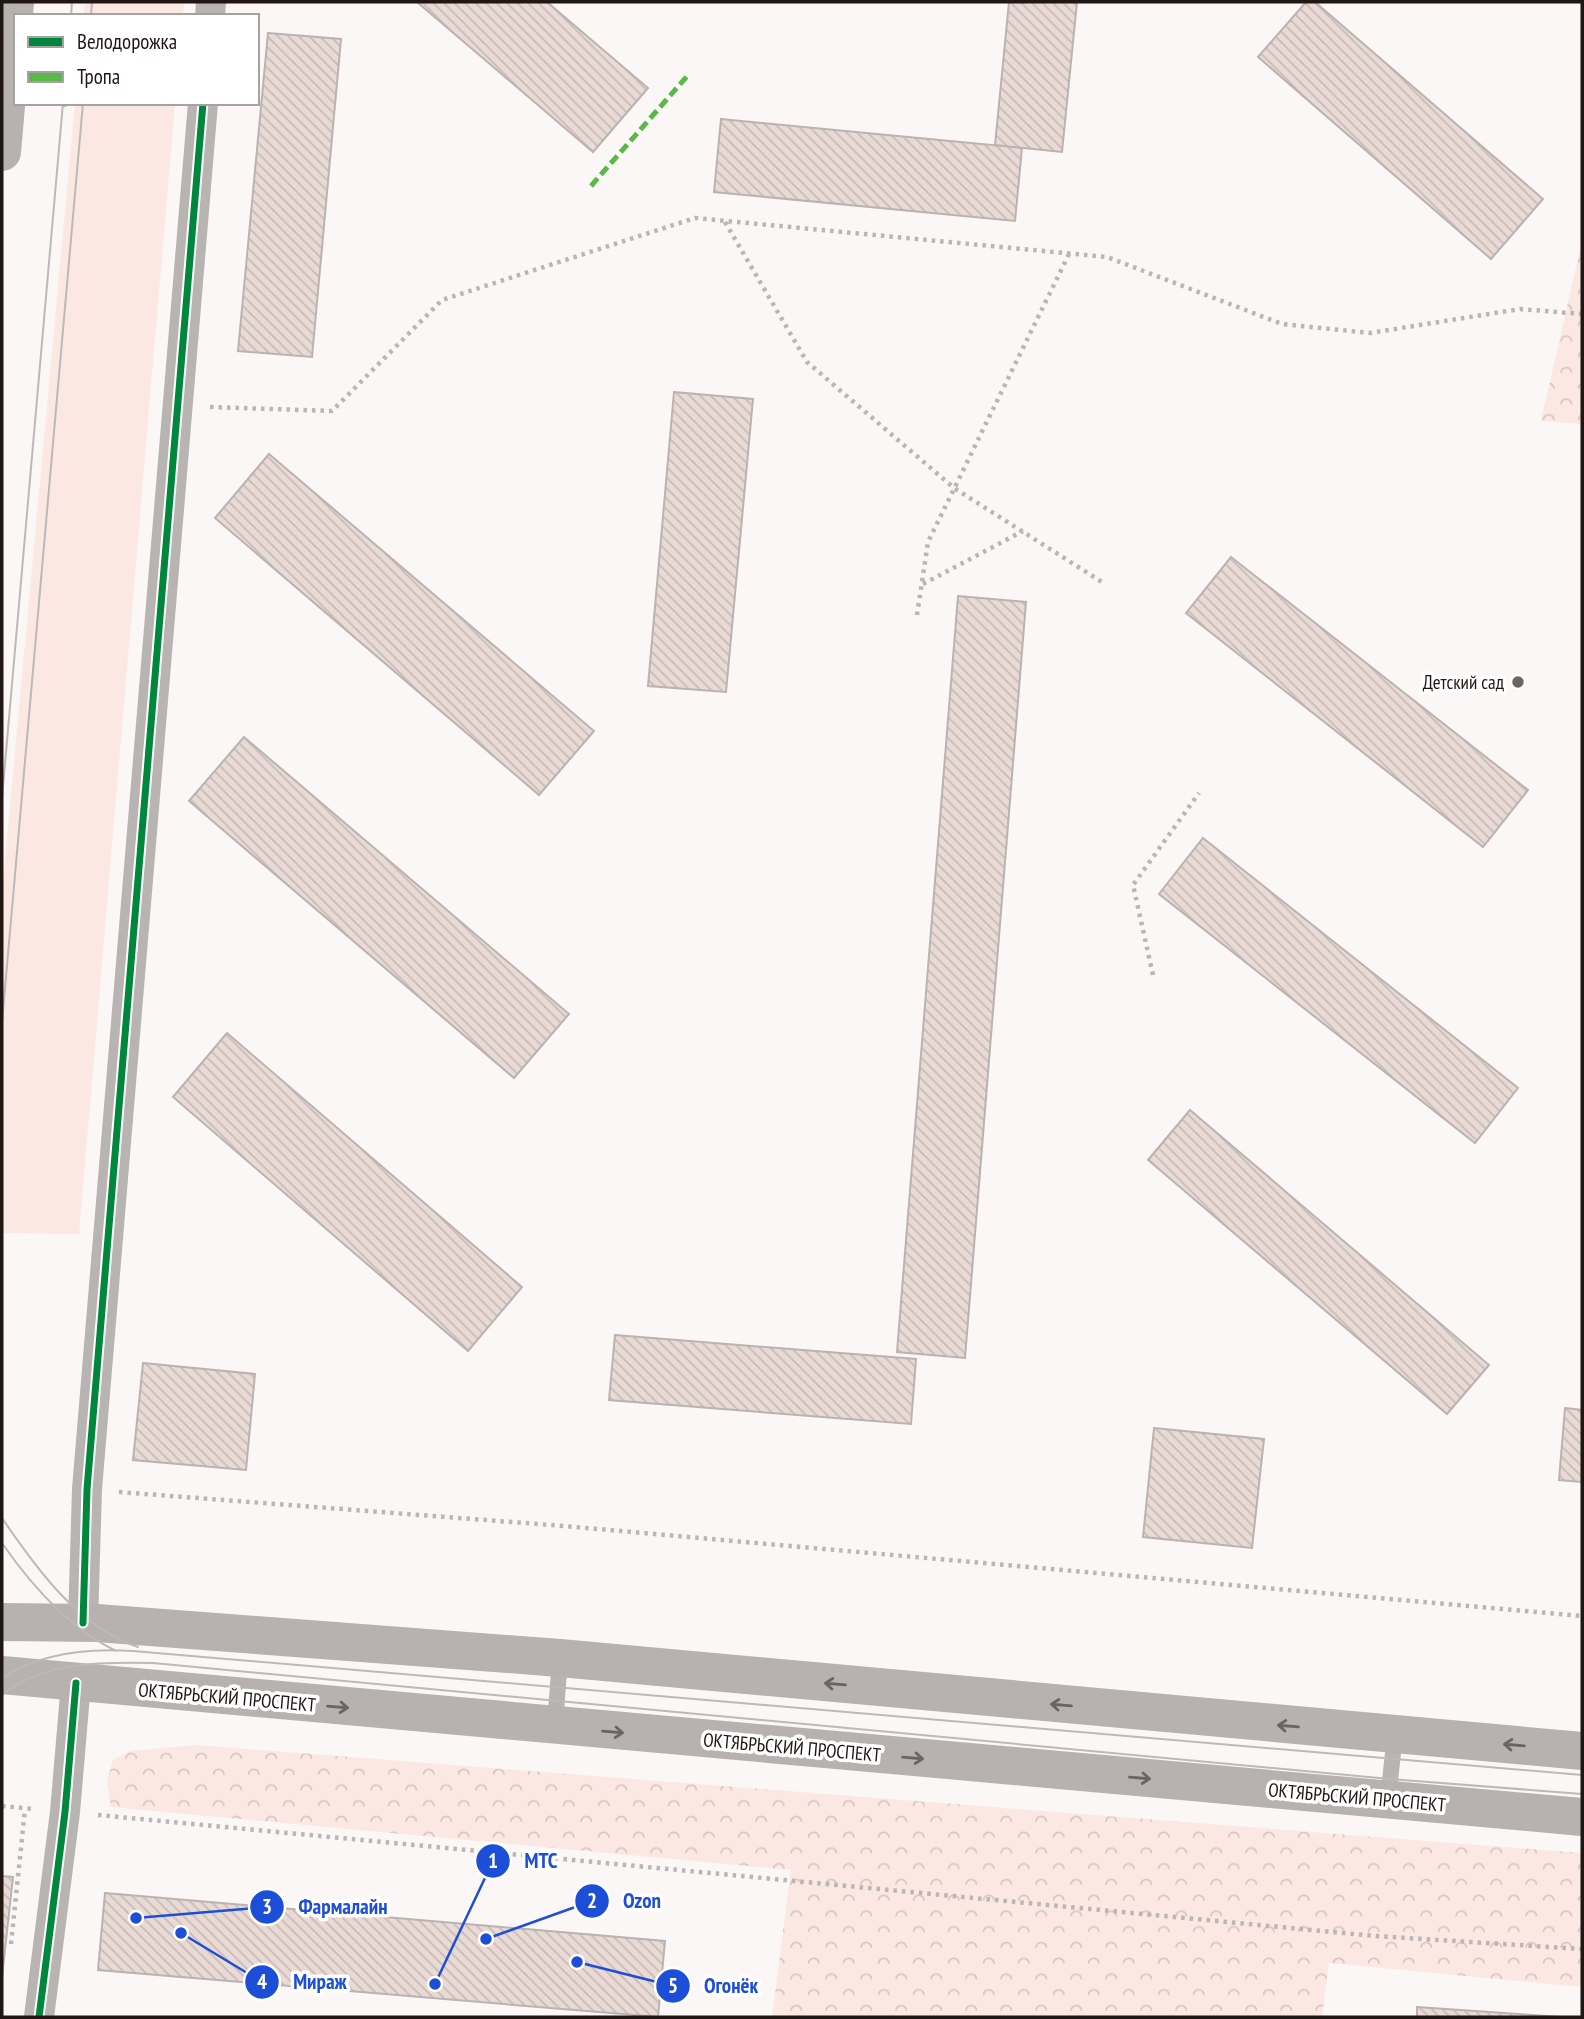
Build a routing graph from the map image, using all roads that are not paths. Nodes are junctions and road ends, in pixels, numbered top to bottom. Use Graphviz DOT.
graph roads {
  1 [pos="14,26"];
  2 [pos="13,51"];
  3 [pos="203,105"];
  4 [pos="2,152"];
  5 [pos="2,1622"];
  6 [pos="83,1623"];
  7 [pos="560,1658"];
  8 [pos="2,1675"];
  9 [pos="76,1683"];
  10 [pos="555,1727"];
  11 [pos="1395,1735"];
  12 [pos="1582,1751"];
  13 [pos="1388,1799"];
  14 [pos="1582,1817"];
  15 [pos="39,2017"];
  1 -- 2 [label="main road"];
  2 -- 4 [label="main road"];
  3 -- 6 [label="street"];
  5 -- 6 [label="main road"];
  6 -- 7 [label="main road"];
  7 -- 10 [label="lane"];
  11 -- 7 [label="main road, one-way"];
  8 -- 9 [label="main road, ОКТЯБРЬСКИЙ ПРОСПЕКТ"];
  9 -- 10 [label="main road, ОКТЯБРЬСКИЙ ПРОСПЕКТ, one-way"];
  9 -- 15 [label="street"];
  10 -- 13 [label="main road, ОКТЯБРЬСКИЙ ПРОСПЕКТ, one-way"];
  12 -- 11 [label="main road, one-way"];
  11 -- 13 [label="lane"];
  13 -- 14 [label="main road, ОКТЯБРЬСКИЙ ПРОСПЕКТ"];
}
